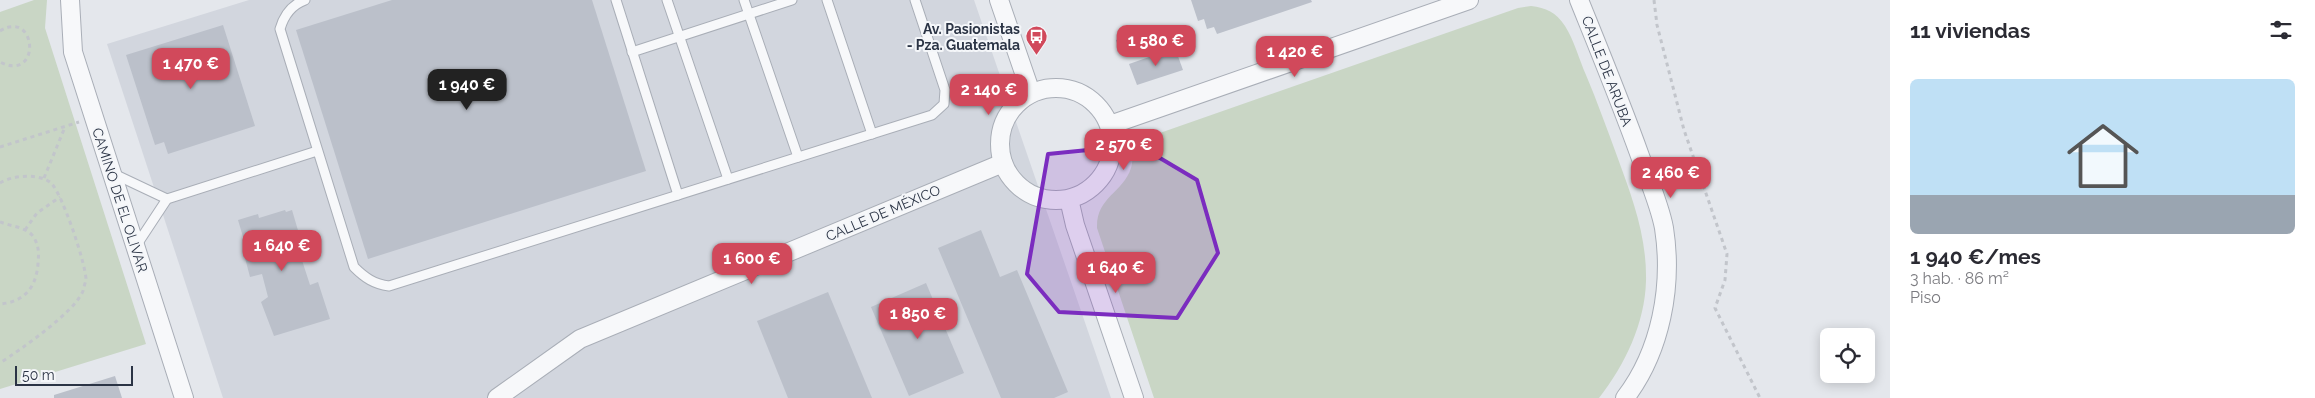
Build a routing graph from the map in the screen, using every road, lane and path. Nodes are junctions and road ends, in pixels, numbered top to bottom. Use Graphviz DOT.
graph roads {
  1 [pos="70,0"];
  2 [pos="305,0"];
  3 [pos="616,0"];
  4 [pos="667,0"];
  5 [pos="744,0"];
  6 [pos="792,0"];
  7 [pos="827,0"];
  8 [pos="915,0"];
  9 [pos="999,0"];
  10 [pos="1469,0"];
  11 [pos="1579,0"];
  12 [pos="1654,0"];
  13 [pos="749,14"];
  14 [pos="0,31"];
  15 [pos="680,37"];
  16 [pos="632,52"];
  17 [pos="0,62"];
  18 [pos="1031,93"];
  19 [pos="71,125"];
  20 [pos="1110,125"];
  21 [pos="65,127"];
  22 [pos="872,134"];
  23 [pos="0,146"];
  24 [pos="317,151"];
  25 [pos="798,157"];
  26 [pos="1003,163"];
  27 [pos="112,173"];
  28 [pos="44,178"];
  29 [pos="728,179"];
  30 [pos="0,184"];
  31 [pos="678,195"];
  32 [pos="60,197"];
  33 [pos="166,198"];
  34 [pos="1068,199"];
  35 [pos="0,222"];
  36 [pos="25,230"];
  37 [pos="135,246"];
  38 [pos="0,304"];
  39 [pos="0,363"];
  40 [pos="184,398"];
  41 [pos="497,398"];
  42 [pos="1134,398"];
  43 [pos="1625,398"];
  44 [pos="1760,398"];
  1 -- 27 [label="street, CAMINO DE EL OLIVAR"];
  2 -- 24 [label="lane"];
  3 -- 16 [label="lane"];
  4 -- 15 [label="lane"];
  5 -- 13 [label="lane"];
  6 -- 13 [label="lane"];
  7 -- 22 [label="lane"];
  8 -- 22 [label="lane"];
  9 -- 18 [label="street"];
  10 -- 20 [label="street"];
  11 -- 43 [label="street, CALLE DE ARUBA"];
  12 -- 44 [label="path"];
  13 -- 15 [label="lane"];
  13 -- 25 [label="lane"];
  14 -- 17 [label="path"];
  15 -- 16 [label="lane"];
  15 -- 29 [label="lane"];
  16 -- 31 [label="lane"];
  18 -- 20 [label="street"];
  18 -- 26 [label="street"];
  19 -- 21 [label="path"];
  20 -- 34 [label="street"];
  21 -- 23 [label="path"];
  21 -- 28 [label="path"];
  22 -- 25 [label="lane"];
  24 -- 31 [label="lane"];
  24 -- 33 [label="lane"];
  25 -- 29 [label="lane"];
  26 -- 34 [label="street"];
  26 -- 41 [label="street, CALLE DE MÉXICO"];
  27 -- 33 [label="lane"];
  27 -- 37 [label="street, CAMINO DE EL OLIVAR"];
  28 -- 30 [label="path"];
  28 -- 32 [label="path"];
  29 -- 31 [label="lane"];
  32 -- 36 [label="path"];
  32 -- 39 [label="path"];
  33 -- 37 [label="lane"];
  34 -- 42 [label="street"];
  35 -- 36 [label="path"];
  36 -- 38 [label="path"];
  37 -- 40 [label="street, CAMINO DE EL OLIVAR"];
}
